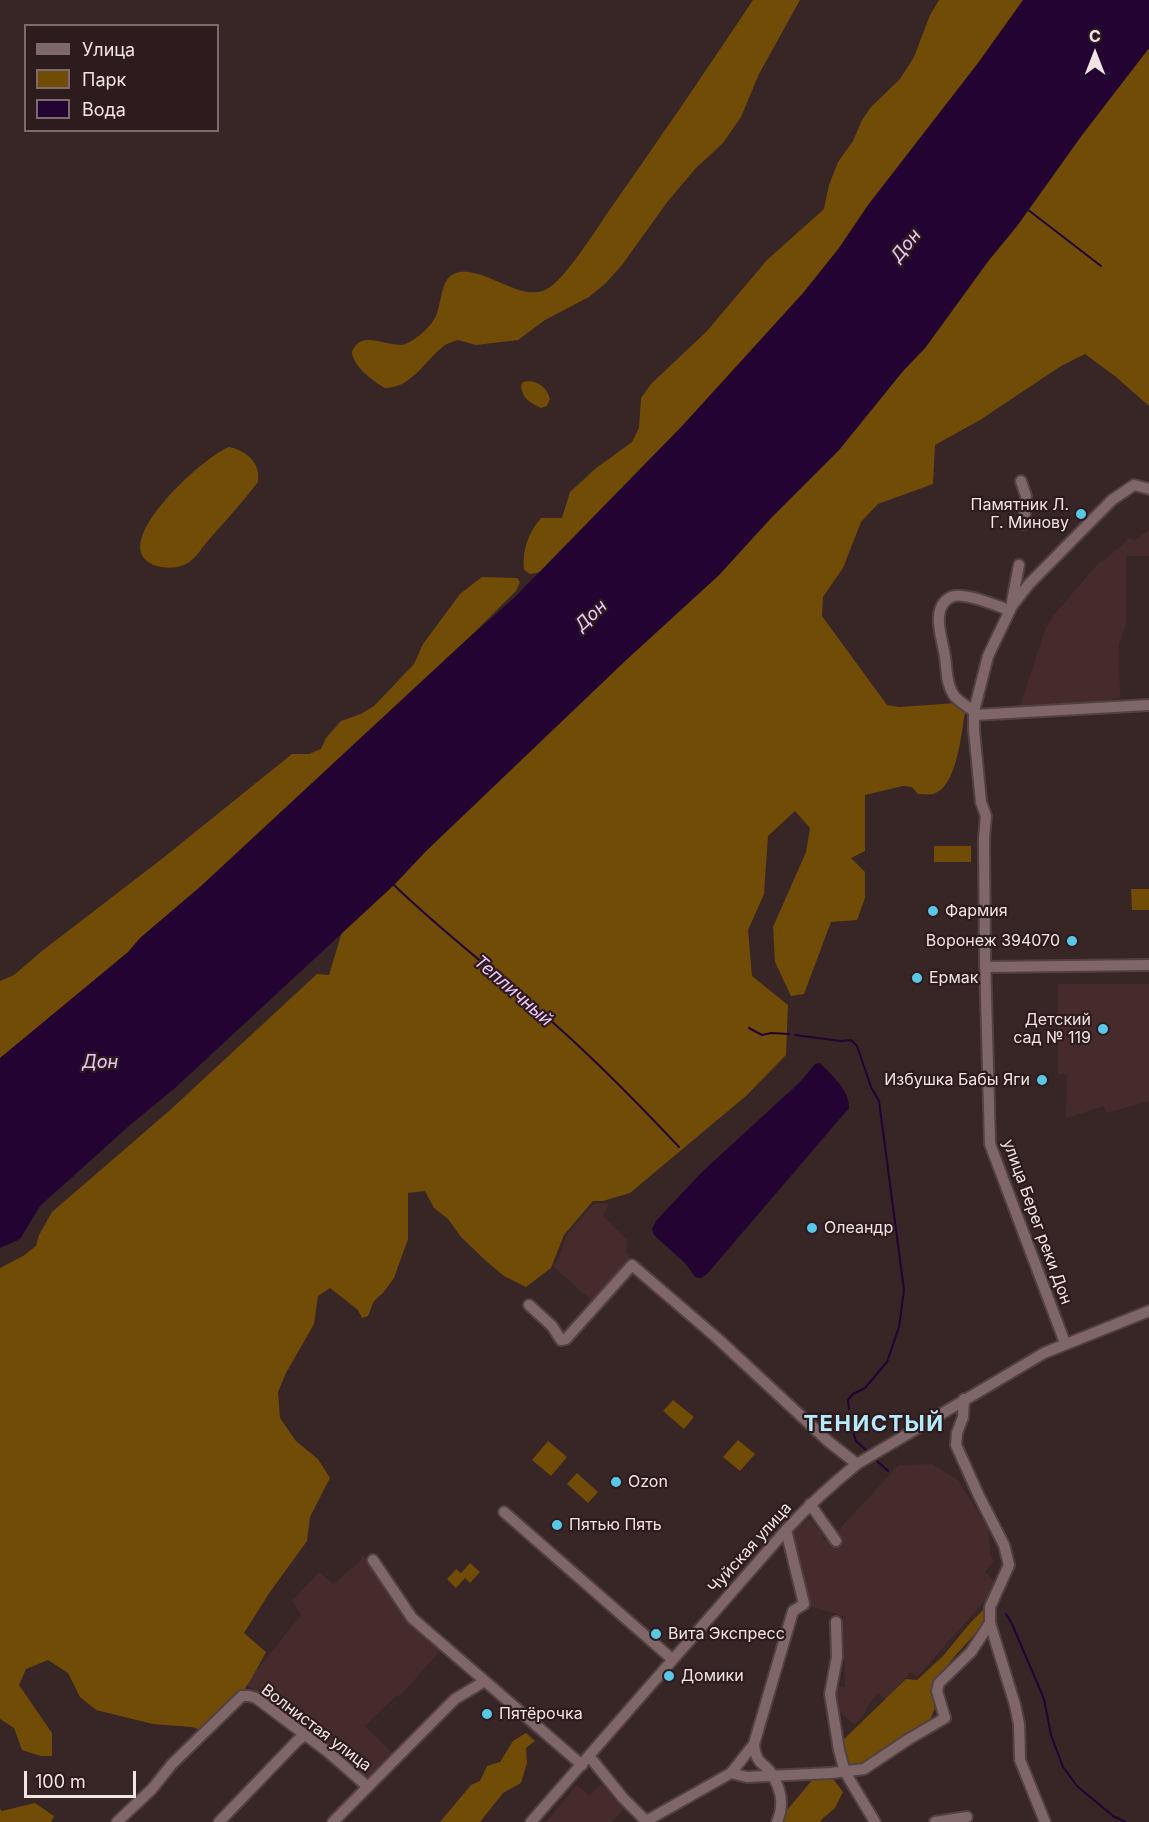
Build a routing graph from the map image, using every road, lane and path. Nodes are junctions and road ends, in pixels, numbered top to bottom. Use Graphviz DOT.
graph roads {
  1 [pos="1022,481"];
  2 [pos="1149,489"];
  3 [pos="1024,524"];
  4 [pos="1019,565"];
  5 [pos="1010,608"];
  6 [pos="1149,705"];
  7 [pos="974,713"];
  8 [pos="1149,965"];
  9 [pos="986,967"];
  10 [pos="529,1305"];
  11 [pos="1149,1311"];
  12 [pos="1065,1343"];
  13 [pos="964,1398"];
  14 [pos="857,1464"];
  15 [pos="810,1504"];
  16 [pos="504,1512"];
  17 [pos="786,1530"];
  18 [pos="836,1541"];
  19 [pos="373,1560"];
  20 [pos="836,1622"];
  21 [pos="990,1623"];
  22 [pos="672,1659"];
  23 [pos="485,1682"];
  24 [pos="306,1735"];
  25 [pos="754,1744"];
  26 [pos="586,1760"];
  27 [pos="845,1772"];
  28 [pos="731,1773"];
  29 [pos="772,1775"];
  30 [pos="368,1787"];
  31 [pos="967,1817"];
  32 [pos="645,1821"];
  33 [pos="117,1822"];
  34 [pos="219,1822"];
  35 [pos="333,1822"];
  36 [pos="531,1822"];
  37 [pos="777,1822"];
  38 [pos="875,1822"];
  39 [pos="935,1822"];
  40 [pos="1045,1822"];
  1 -- 3 [label="street"];
  2 -- 5 [label="street, улица Берег реки Дон"];
  4 -- 5 [label="street"];
  5 -- 7 [label="street, улица Берег реки Дон"];
  5 -- 7 [label="street"];
  6 -- 7 [label="street"];
  7 -- 9 [label="street, улица Берег реки Дон"];
  8 -- 9 [label="street"];
  9 -- 12 [label="street, улица Берег реки Дон"];
  10 -- 14 [label="street"];
  11 -- 12 [label="street, Чуйская улица"];
  12 -- 13 [label="street, Чуйская улица"];
  13 -- 14 [label="street, Чуйская улица"];
  13 -- 21 [label="street"];
  14 -- 15 [label="street, Чуйская улица"];
  15 -- 17 [label="street, Чуйская улица"];
  15 -- 18 [label="street"];
  16 -- 22 [label="street"];
  17 -- 22 [label="street, Чуйская улица"];
  17 -- 25 [label="street"];
  19 -- 23 [label="street"];
  20 -- 27 [label="street"];
  21 -- 27 [label="street"];
  21 -- 40 [label="street"];
  22 -- 26 [label="street, Чуйская улица"];
  23 -- 26 [label="street"];
  23 -- 30 [label="street"];
  24 -- 30 [label="street, Волнистая улица"];
  24 -- 33 [label="street, Волнистая улица"];
  24 -- 34 [label="street"];
  25 -- 28 [label="street"];
  25 -- 29 [label="street"];
  26 -- 32 [label="street"];
  26 -- 36 [label="street, Чуйская улица"];
  27 -- 29 [label="street"];
  27 -- 38 [label="street"];
  28 -- 29 [label="street"];
  28 -- 32 [label="street"];
  29 -- 37 [label="street"];
  30 -- 35 [label="street"];
  31 -- 39 [label="street"];
}
